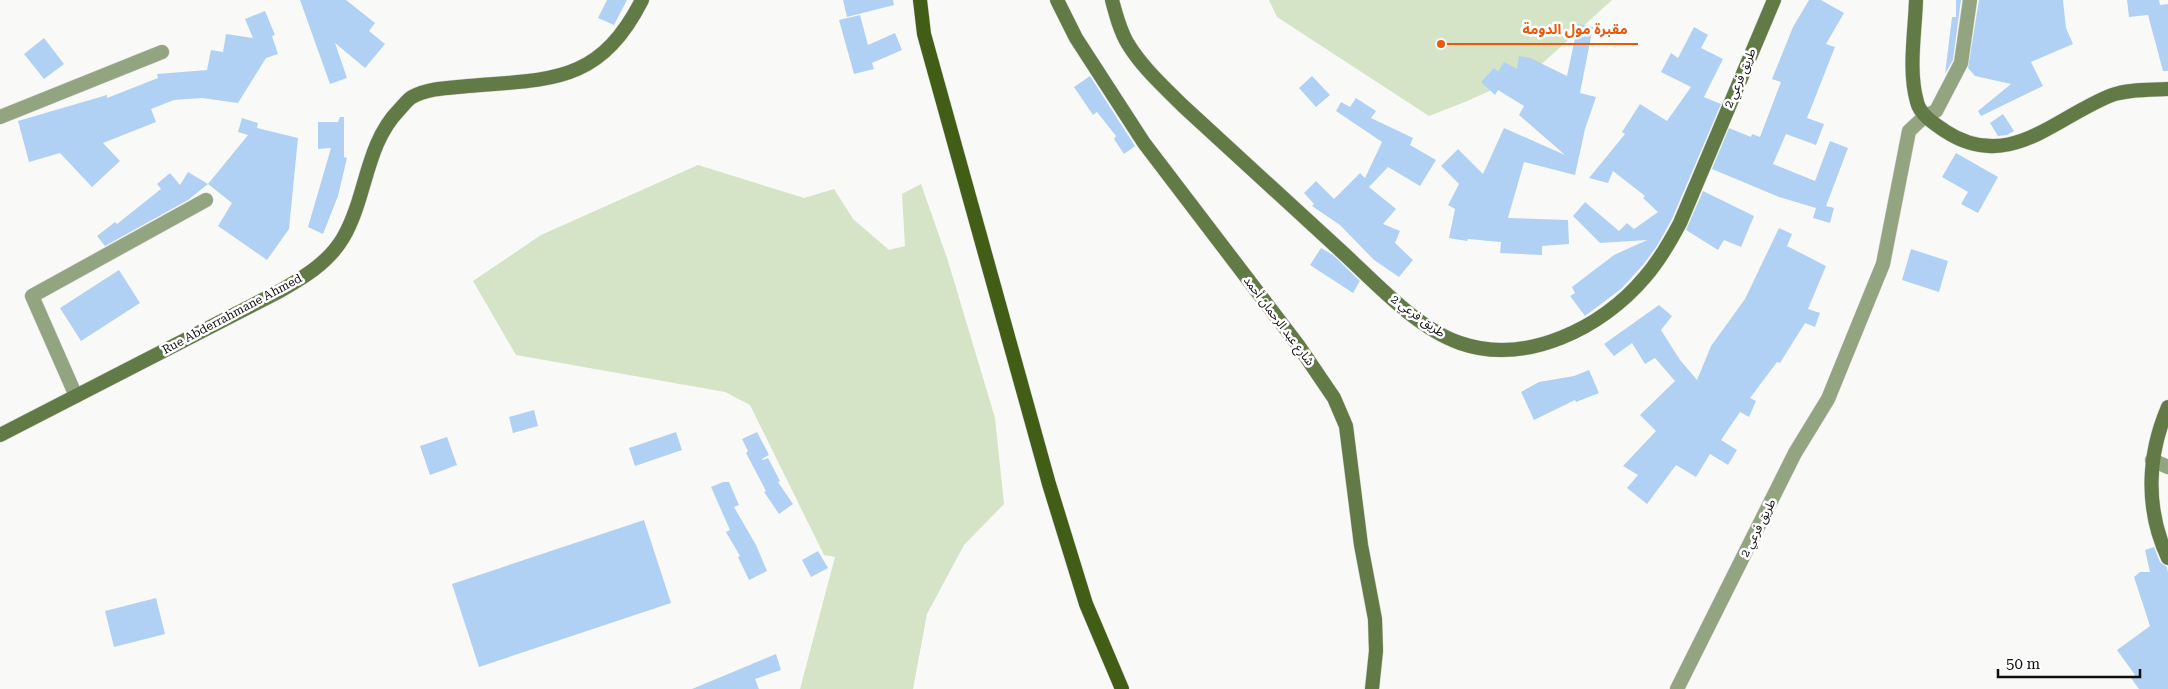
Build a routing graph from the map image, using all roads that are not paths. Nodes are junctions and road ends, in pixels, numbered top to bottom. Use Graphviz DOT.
graph roads {
  1 [pos="642,0"];
  2 [pos="920,0"];
  3 [pos="1057,0"];
  4 [pos="1112,0"];
  5 [pos="1774,0"];
  6 [pos="1916,0"];
  7 [pos="1970,0"];
  8 [pos="162,52"];
  9 [pos="2168,89"];
  10 [pos="1925,116"];
  11 [pos="0,117"];
  12 [pos="206,200"];
  13 [pos="76,396"];
  14 [pos="2168,407"];
  15 [pos="0,434"];
  16 [pos="2152,460"];
  17 [pos="2168,467"];
  18 [pos="2168,558"];
  19 [pos="1122,689"];
  20 [pos="1372,689"];
  21 [pos="1677,689"];
  1 -- 13 [label="main road, Rue Abderrahmane Ahmed"];
  2 -- 19 [label="main road"];
  3 -- 20 [label="main road, شارع عبد الرحمان أحمد"];
  4 -- 5 [label="main road, طريق فرعي 2"];
  6 -- 10 [label="main road"];
  7 -- 10 [label="street, طريق فرعي 2"];
  8 -- 11 [label="street"];
  9 -- 10 [label="main road"];
  10 -- 21 [label="street, طريق فرعي 2"];
  12 -- 13 [label="street"];
  13 -- 15 [label="main road, Rue Abderrahmane Ahmed"];
  14 -- 16 [label="main road"];
  16 -- 17 [label="street"];
  16 -- 18 [label="main road"];
}
